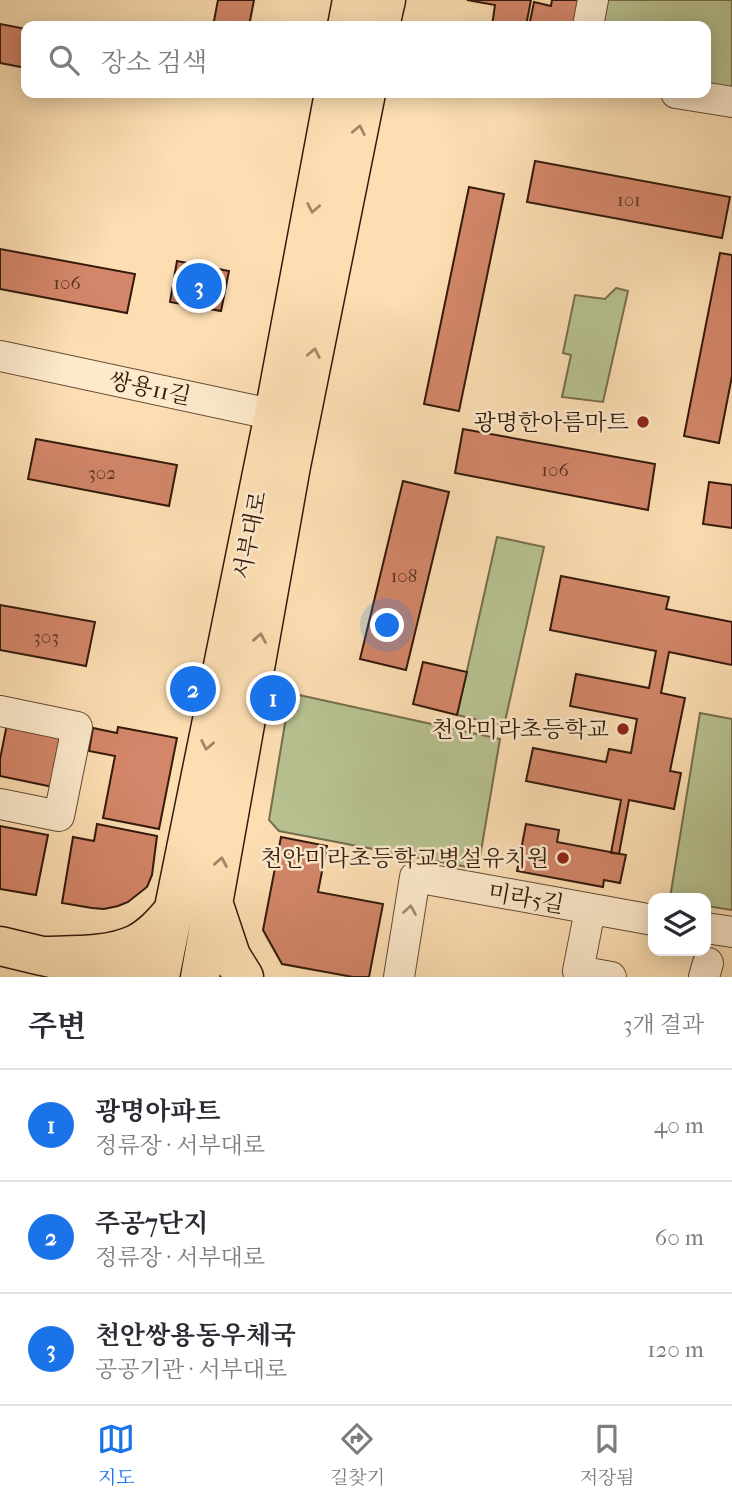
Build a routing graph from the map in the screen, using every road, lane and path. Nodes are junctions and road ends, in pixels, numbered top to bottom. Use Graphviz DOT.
graph roads {
  1 [pos="352,0"];
  2 [pos="386,0"];
  3 [pos="593,0"];
  4 [pos="348,21"];
  5 [pos="381,21"];
  6 [pos="589,21"];
  7 [pos="333,98"];
  8 [pos="365,98"];
  9 [pos="707,98"];
  10 [pos="732,102"];
  11 [pos="0,356"];
  12 [pos="287,417"];
  13 [pos="0,711"];
  14 [pos="0,804"];
  15 [pos="213,904"];
  16 [pos="174,910"];
  17 [pos="590,910"];
  18 [pos="648,919"];
  19 [pos="711,929"];
  20 [pos="732,932"];
  21 [pos="0,946"];
  22 [pos="42,956"];
  23 [pos="140,977"];
  24 [pos="160,977"];
  25 [pos="200,977"];
  26 [pos="244,977"];
  27 [pos="399,977"];
  28 [pos="611,977"];
  1 -- 4 [label="main road"];
  2 -- 5 [label="main road"];
  3 -- 6 [label="street"];
  7 -- 12 [label="main road, 서부대로, one-way"];
  12 -- 8 [label="main road, 서부대로, one-way"];
  9 -- 10 [label="street"];
  11 -- 12 [label="street, 쌍용11길"];
  15 -- 12 [label="main road, 서부대로, one-way"];
  12 -- 16 [label="main road, 서부대로, one-way"];
  13 -- 14 [label="street"];
  15 -- 25 [label="main road, 서부대로"];
  15 -- 26 [label="main road"];
  16 -- 22 [label="main road"];
  16 -- 24 [label="main road, 서부대로"];
  17 -- 18 [label="street, 미라5길"];
  27 -- 17 [label="street, 미라5길, one-way"];
  17 -- 28 [label="street"];
  19 -- 20 [label="street"];
  21 -- 22 [label="main road"];
  22 -- 23 [label="main road"];
}
